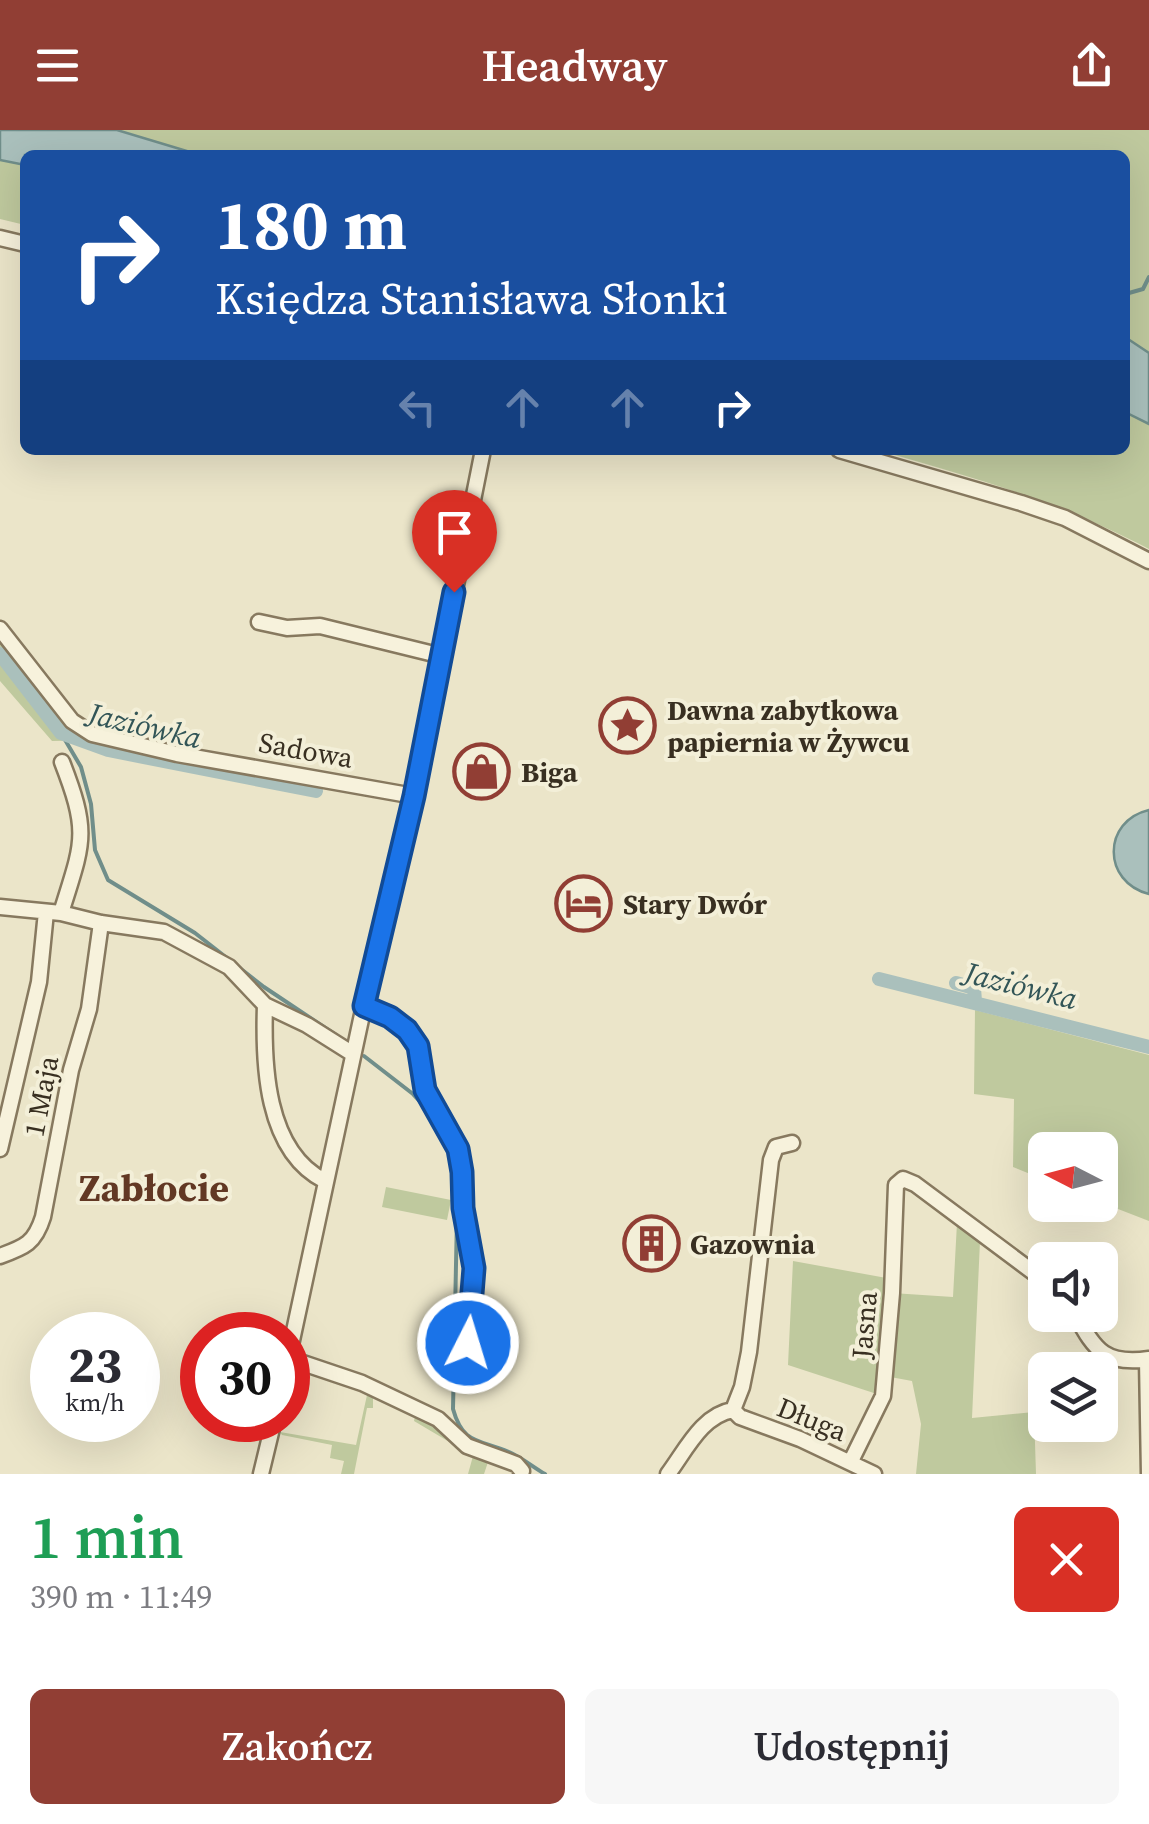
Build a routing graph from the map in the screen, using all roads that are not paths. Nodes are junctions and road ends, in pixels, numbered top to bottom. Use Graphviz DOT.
graph roads {
  1 [pos="481,455"];
  2 [pos="856,455"];
  3 [pos="1149,561"];
  4 [pos="260,622"];
  5 [pos="0,630"];
  6 [pos="442,656"];
  7 [pos="62,762"];
  8 [pos="414,796"];
  9 [pos="0,908"];
  10 [pos="53,912"];
  11 [pos="100,923"];
  12 [pos="266,1005"];
  13 [pos="364,1006"];
  14 [pos="353,1054"];
  15 [pos="792,1143"];
  16 [pos="0,1149"];
  17 [pos="326,1181"];
  18 [pos="0,1256"];
  19 [pos="1028,1268"];
  20 [pos="298,1312"];
  21 [pos="1088,1332"];
  22 [pos="468,1343"];
  23 [pos="1148,1360"];
  24 [pos="310,1366"];
  25 [pos="733,1410"];
  26 [pos="269,1442"];
  27 [pos="851,1462"];
  28 [pos="522,1471"];
  29 [pos="262,1474"];
  30 [pos="668,1474"];
  31 [pos="874,1474"];
  32 [pos="1148,1474"];
  1 -- 6 [label="street"];
  2 -- 3 [label="street"];
  4 -- 6 [label="street"];
  5 -- 8 [label="street, Sadowa"];
  6 -- 8 [label="street"];
  7 -- 10 [label="street"];
  8 -- 13 [label="street"];
  9 -- 10 [label="street"];
  10 -- 11 [label="street"];
  10 -- 16 [label="street"];
  11 -- 12 [label="street"];
  11 -- 18 [label="street, 1 Maja"];
  12 -- 14 [label="street"];
  12 -- 17 [label="street"];
  13 -- 14 [label="street"];
  13 -- 22 [label="street"];
  14 -- 17 [label="street"];
  15 -- 25 [label="street"];
  17 -- 20 [label="street"];
  19 -- 27 [label="street, Jasna"];
  21 -- 23 [label="street"];
  23 -- 32 [label="street"];
  24 -- 28 [label="street"];
  25 -- 27 [label="street, Długa"];
  25 -- 30 [label="street"];
  26 -- 29 [label="street"];
  27 -- 31 [label="street, Długa"];
}
